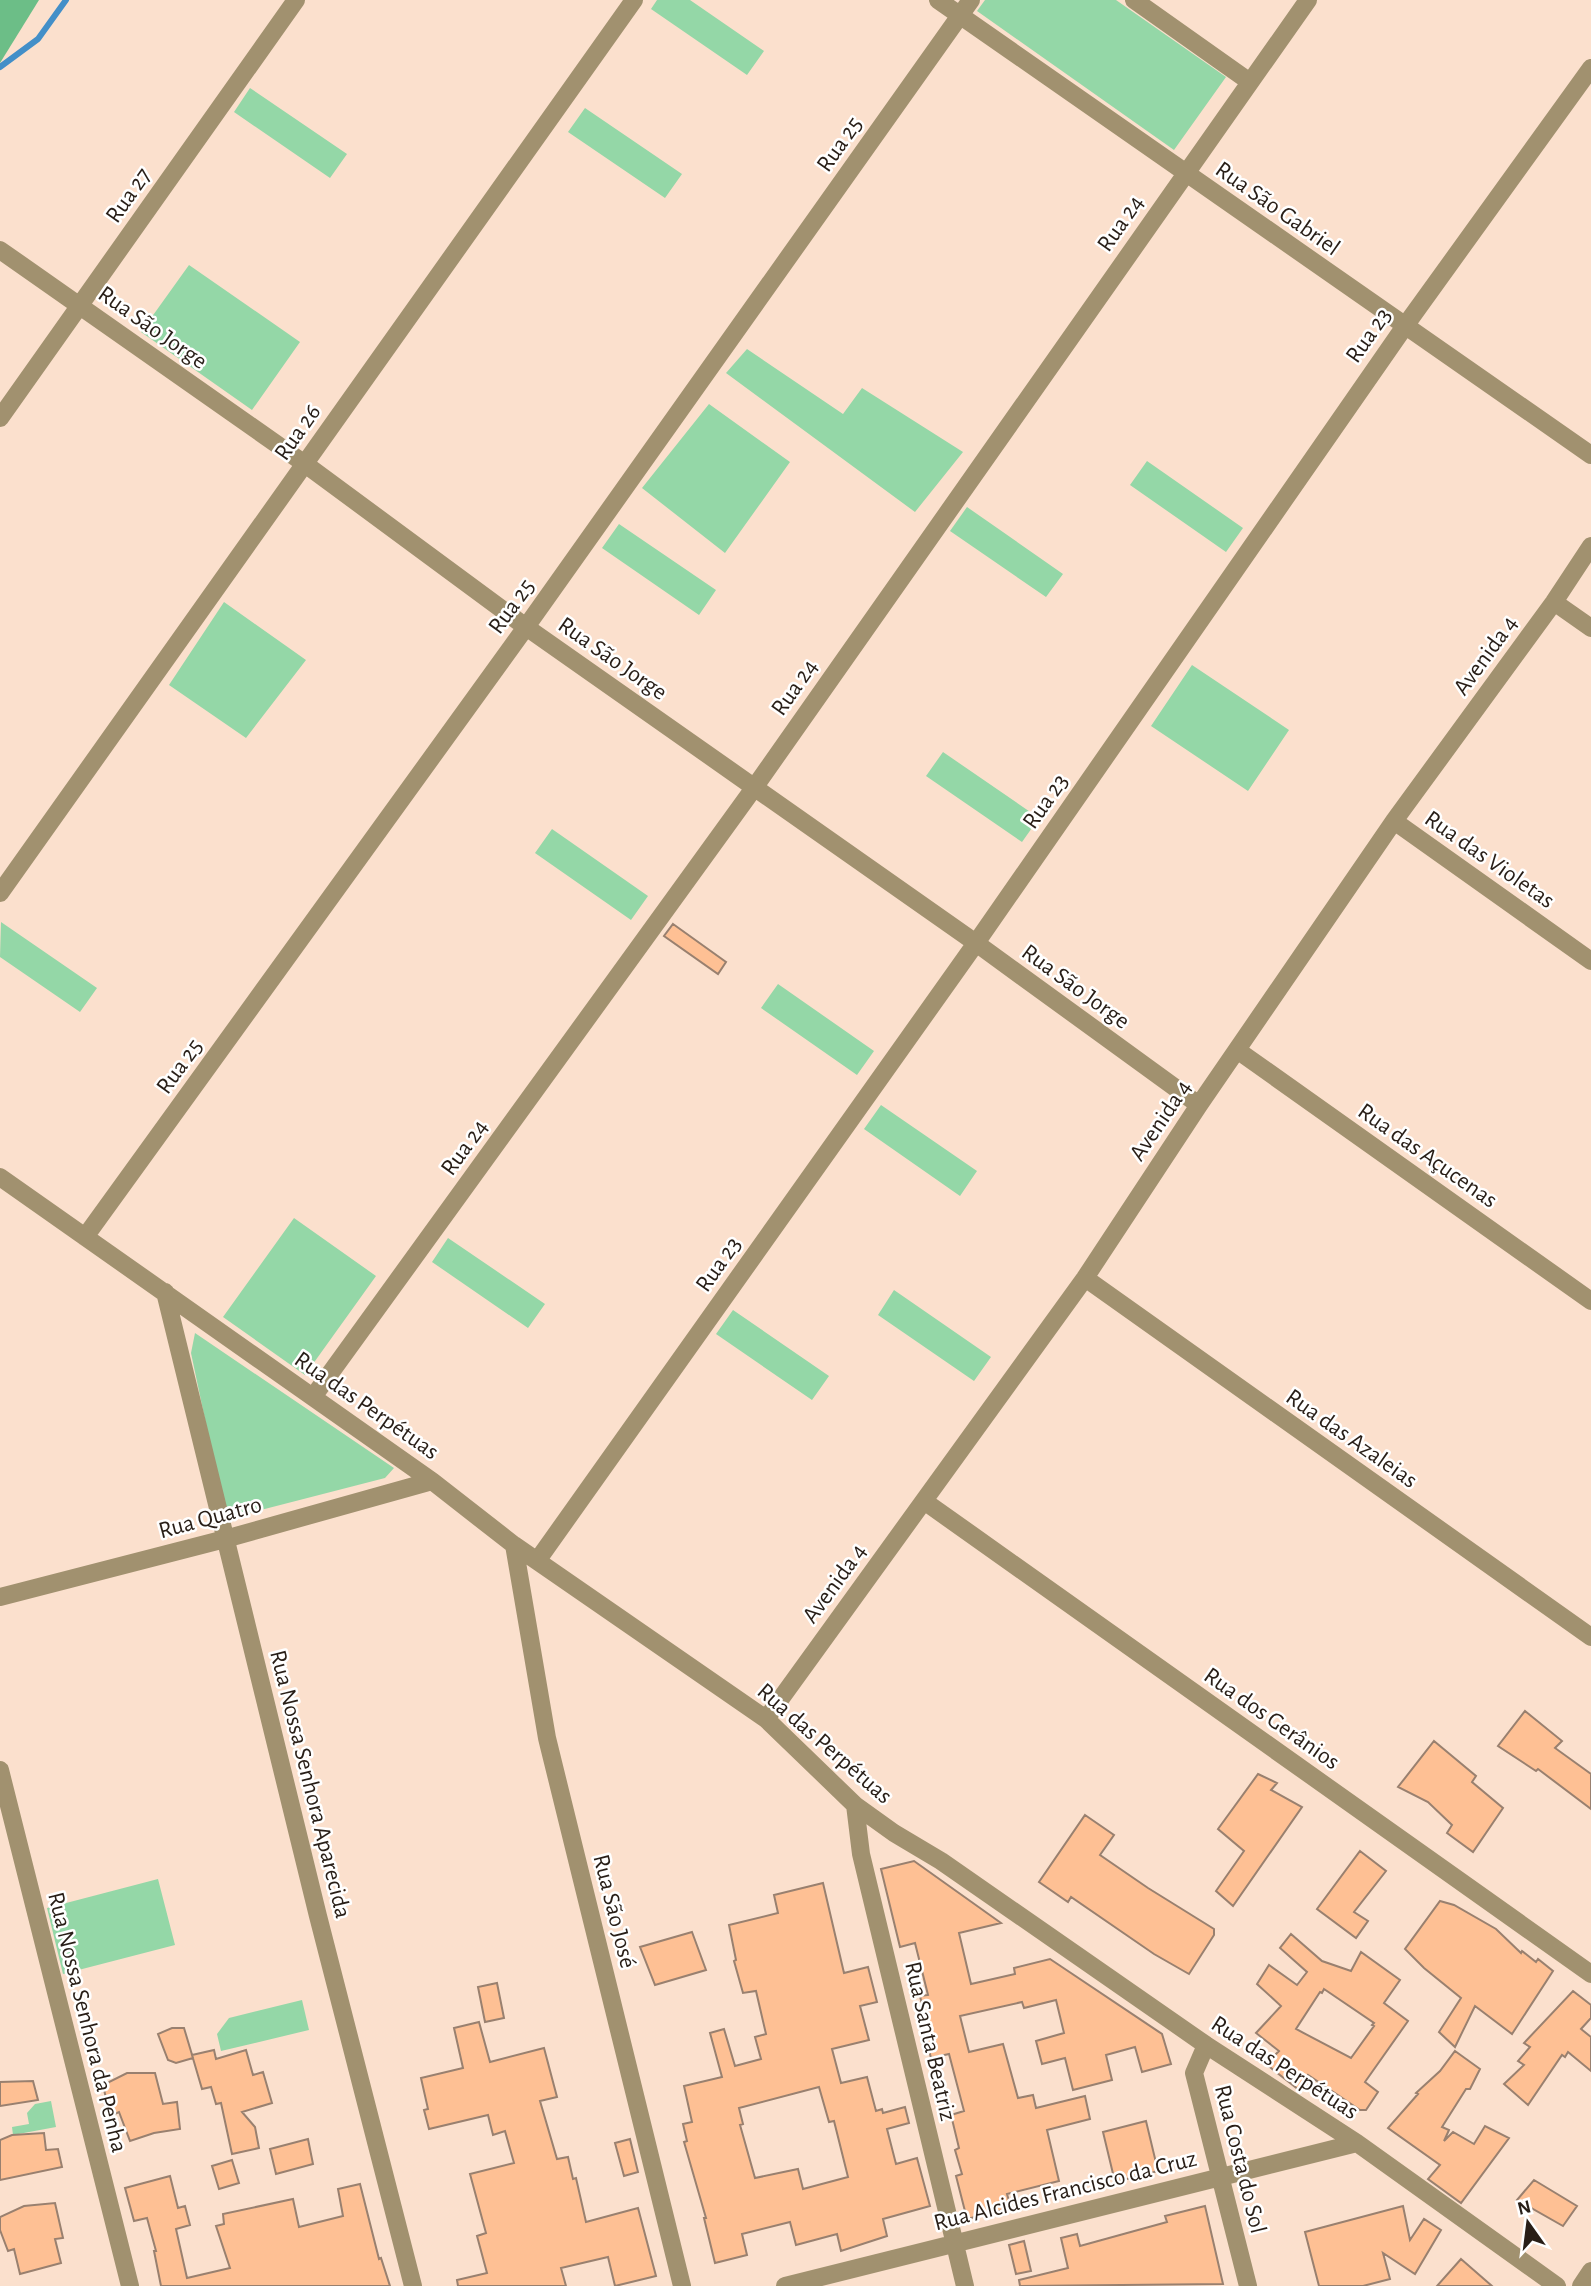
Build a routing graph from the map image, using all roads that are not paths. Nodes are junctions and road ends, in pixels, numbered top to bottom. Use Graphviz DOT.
graph roads {
  1 [pos="296,0"];
  2 [pos="634,0"];
  3 [pos="938,0"];
  4 [pos="971,0"];
  5 [pos="1134,0"];
  6 [pos="1308,0"];
  7 [pos="960,16"];
  8 [pos="1591,68"];
  9 [pos="1250,82"];
  10 [pos="1186,173"];
  11 [pos="0,250"];
  12 [pos="80,306"];
  13 [pos="1405,326"];
  14 [pos="0,418"];
  15 [pos="1591,455"];
  16 [pos="304,464"];
  17 [pos="1591,546"];
  18 [pos="1554,602"];
  19 [pos="526,627"];
  20 [pos="1591,628"];
  21 [pos="754,788"];
  22 [pos="1394,821"];
  23 [pos="0,892"];
  24 [pos="976,943"];
  25 [pos="1591,961"];
  26 [pos="1237,1050"];
  27 [pos="1199,1105"];
  28 [pos="0,1177"];
  29 [pos="85,1237"];
  30 [pos="1085,1278"];
  31 [pos="165,1293"];
  32 [pos="1591,1301"];
  33 [pos="313,1397"];
  34 [pos="432,1481"];
  35 [pos="924,1501"];
  36 [pos="225,1539"];
  37 [pos="514,1545"];
  38 [pos="537,1561"];
  39 [pos="0,1597"];
  40 [pos="1591,1637"];
  41 [pos="766,1719"];
  42 [pos="0,1770"];
  43 [pos="855,1805"];
  44 [pos="1591,1974"];
  45 [pos="1206,2045"];
  46 [pos="1357,2143"];
  47 [pos="1221,2176"];
  48 [pos="955,2244"];
  49 [pos="1591,2272"];
  50 [pos="1540,2280"];
  51 [pos="130,2286"];
  52 [pos="412,2286"];
  53 [pos="682,2286"];
  54 [pos="785,2286"];
  55 [pos="965,2286"];
  56 [pos="1248,2286"];
  57 [pos="1557,2286"];
  58 [pos="1581,2286"];
  1 -- 12 [label="street, Rua 27"];
  2 -- 16 [label="street, Rua 26"];
  3 -- 7 [label="street, Rua São Gabriel"];
  4 -- 7 [label="street, Rua 25"];
  5 -- 9 [label="street"];
  6 -- 9 [label="street, Rua 24"];
  7 -- 10 [label="street, Rua São Gabriel"];
  7 -- 19 [label="street, Rua 25"];
  8 -- 13 [label="street, Rua 23"];
  9 -- 10 [label="street, Rua 24"];
  10 -- 13 [label="street, Rua São Gabriel"];
  10 -- 21 [label="street, Rua 24"];
  11 -- 12 [label="street, Rua São Jorge"];
  12 -- 14 [label="street, Rua 27"];
  12 -- 16 [label="street, Rua São Jorge"];
  13 -- 15 [label="street, Rua São Gabriel"];
  13 -- 24 [label="street, Rua 23"];
  16 -- 19 [label="street, Rua São Jorge"];
  16 -- 23 [label="street, Rua 26"];
  17 -- 18 [label="street, Avenida 4"];
  18 -- 20 [label="street"];
  18 -- 22 [label="street, Avenida 4"];
  19 -- 21 [label="street, Rua São Jorge"];
  19 -- 29 [label="street, Rua 25"];
  21 -- 24 [label="street, Rua São Jorge"];
  21 -- 33 [label="street, Rua 24"];
  22 -- 25 [label="street, Rua das Violetas"];
  22 -- 26 [label="street, Avenida 4"];
  24 -- 27 [label="street, Rua São Jorge"];
  24 -- 38 [label="street, Rua 23"];
  26 -- 27 [label="street, Avenida 4"];
  26 -- 32 [label="street, Rua das Açucenas"];
  27 -- 30 [label="street, Avenida 4"];
  28 -- 29 [label="street, Rua das Perpétuas"];
  29 -- 31 [label="street, Rua das Perpétuas"];
  30 -- 35 [label="street, Avenida 4"];
  30 -- 40 [label="street, Rua das Azaleias"];
  31 -- 33 [label="street, Rua das Perpétuas"];
  31 -- 36 [label="street, Rua Nossa Senhora Aparecida"];
  33 -- 34 [label="street, Rua das Perpétuas"];
  34 -- 36 [label="street, Rua Quatro"];
  34 -- 37 [label="street, Rua das Perpétuas"];
  35 -- 41 [label="street, Avenida 4"];
  35 -- 44 [label="street, Rua dos Gerânios"];
  36 -- 39 [label="street, Rua Quatro"];
  36 -- 52 [label="street, Rua Nossa Senhora Aparecida"];
  37 -- 38 [label="street, Rua das Perpétuas"];
  37 -- 53 [label="street, Rua São José"];
  38 -- 41 [label="street, Rua das Perpétuas"];
  41 -- 43 [label="street, Rua das Perpétuas"];
  42 -- 51 [label="street, Rua Nossa Senhora da Penha"];
  43 -- 45 [label="street, Rua das Perpétuas"];
  43 -- 48 [label="street, Rua Santa Beatriz"];
  45 -- 46 [label="street, Rua das Perpétuas"];
  45 -- 47 [label="street, Rua Costa do Sol"];
  46 -- 47 [label="street, Rua Alcides Francisco da Cruz"];
  46 -- 50 [label="street, Rua das Perpétuas"];
  47 -- 48 [label="street, Rua Alcides Francisco da Cruz"];
  47 -- 56 [label="street, Rua Costa do Sol"];
  48 -- 54 [label="street, Rua Alcides Francisco da Cruz"];
  48 -- 55 [label="street, Rua Santa Beatriz"];
  49 -- 58 [label="street"];
  50 -- 57 [label="street, Rua das Perpétuas"];
}
